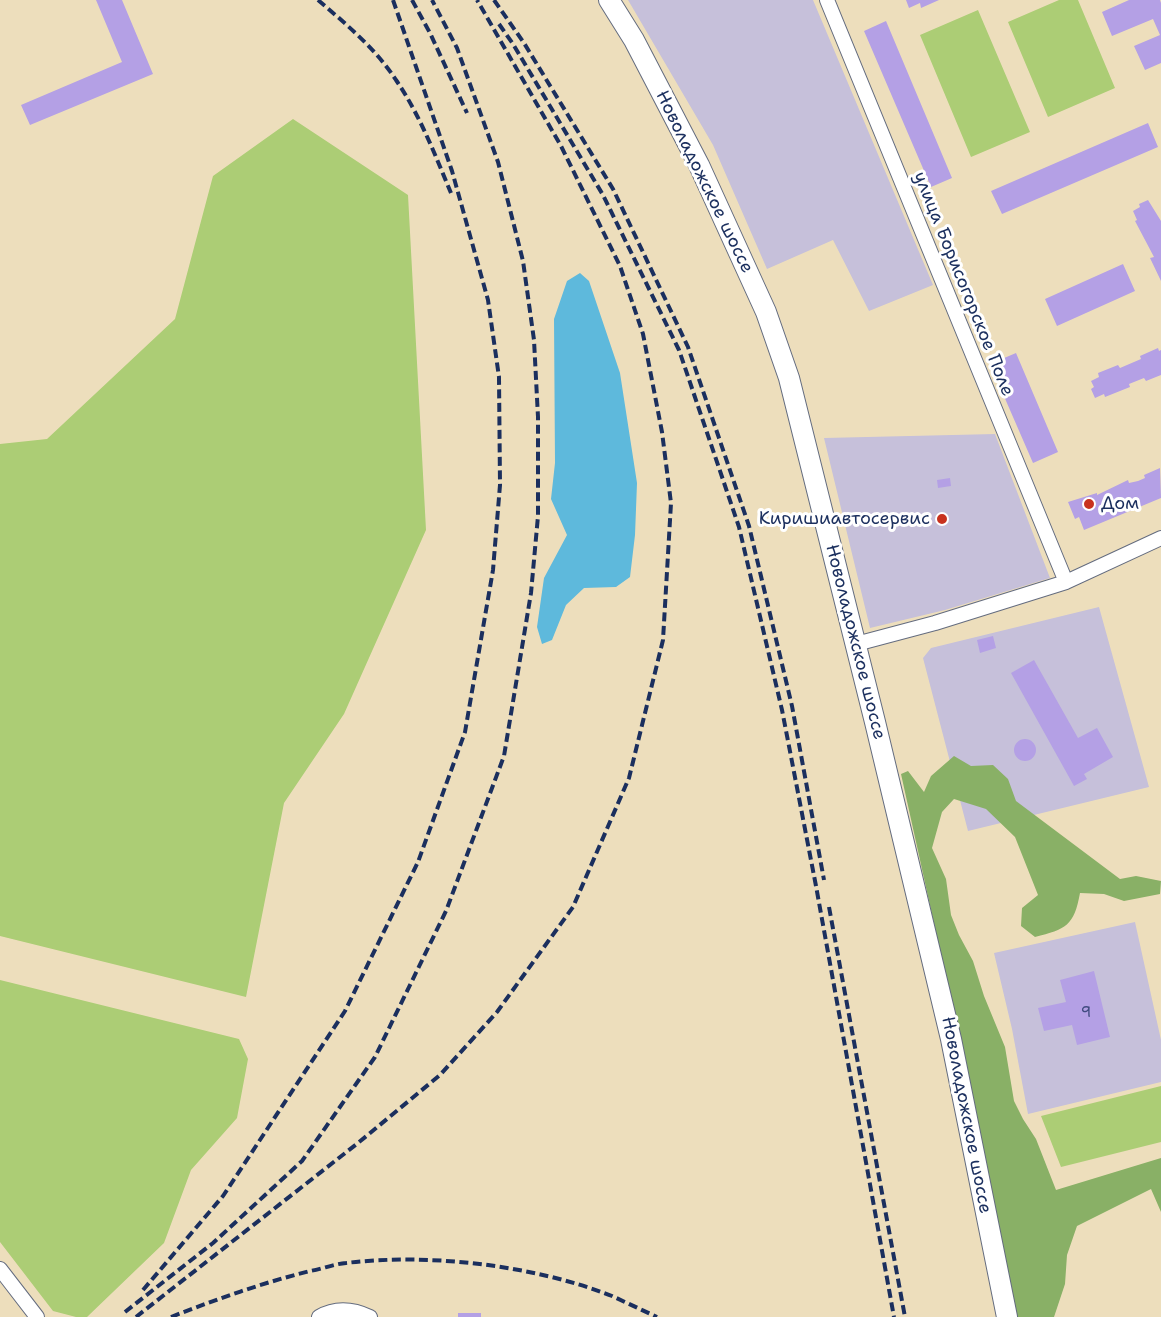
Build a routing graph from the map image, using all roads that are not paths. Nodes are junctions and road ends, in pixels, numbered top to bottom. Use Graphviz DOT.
graph roads {
  1 [pos="609,0"];
  2 [pos="827,0"];
  3 [pos="1161,538"];
  4 [pos="1066,582"];
  5 [pos="856,644"];
  6 [pos="0,1269"];
  7 [pos="37,1317"];
  8 [pos="320,1317"];
  9 [pos="370,1317"];
  10 [pos="1007,1317"];
  1 -- 5 [label="main road, Новоладожское шоссе"];
  2 -- 4 [label="street, улица Борисогорское Поле"];
  3 -- 4 [label="street"];
  4 -- 5 [label="street"];
  5 -- 10 [label="main road, Новоладожское шоссе"];
  6 -- 7 [label="street"];
  8 -- 9 [label="street"];
}
